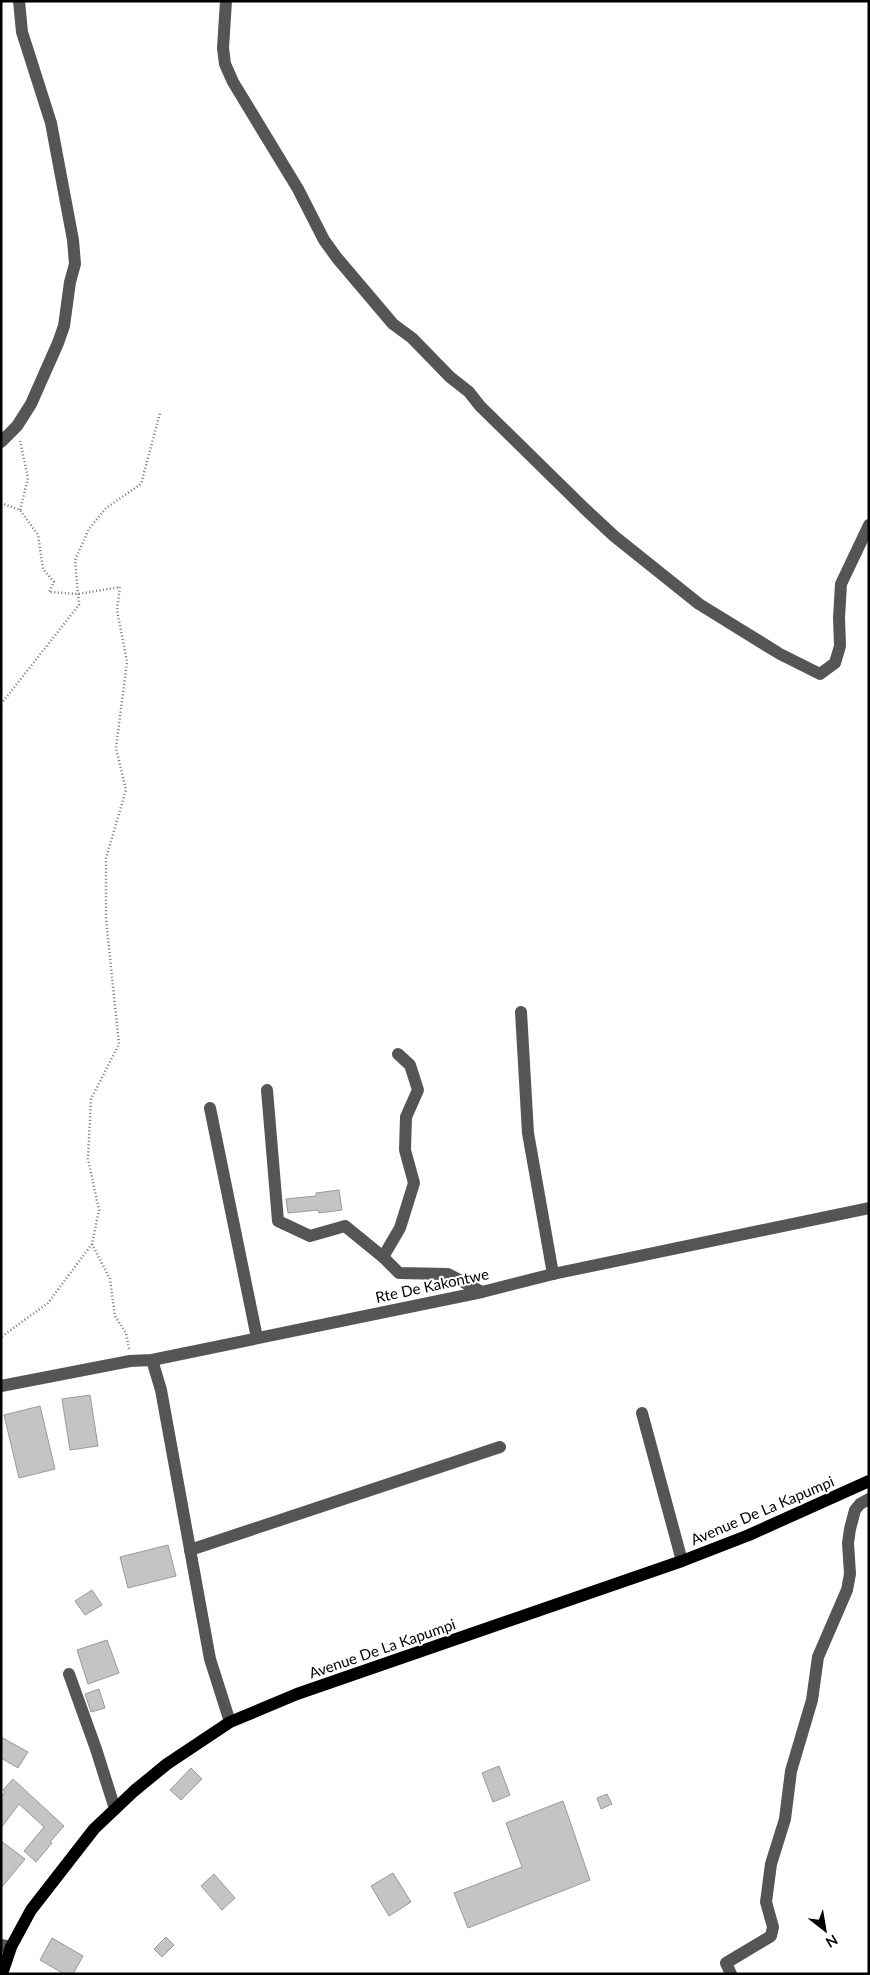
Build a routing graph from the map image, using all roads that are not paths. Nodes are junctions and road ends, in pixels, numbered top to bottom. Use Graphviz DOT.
graph roads {
  1 [pos="19,1"];
  2 [pos="226,1"];
  3 [pos="1,442"];
  4 [pos="869,525"];
  5 [pos="522,1012"];
  6 [pos="398,1054"];
  7 [pos="267,1090"];
  8 [pos="210,1108"];
  9 [pos="869,1208"];
  10 [pos="383,1257"];
  11 [pos="553,1274"];
  12 [pos="482,1292"];
  13 [pos="257,1338"];
  14 [pos="152,1360"];
  15 [pos="1,1386"];
  16 [pos="642,1413"];
  17 [pos="500,1447"];
  18 [pos="869,1481"];
  19 [pos="869,1499"];
  20 [pos="190,1550"];
  21 [pos="682,1561"];
  22 [pos="69,1674"];
  23 [pos="230,1722"];
  24 [pos="115,1809"];
  25 [pos="6,1946"];
  26 [pos="2,1974"];
  27 [pos="731,1974"];
  1 -- 3 [label="street"];
  2 -- 4 [label="street"];
  5 -- 11 [label="street"];
  6 -- 10 [label="street"];
  7 -- 10 [label="street"];
  8 -- 13 [label="street"];
  9 -- 11 [label="street, Rte De Kakontwe"];
  10 -- 12 [label="street"];
  11 -- 12 [label="street, Rte De Kakontwe"];
  12 -- 13 [label="street, Rte De Kakontwe"];
  13 -- 14 [label="street, Rte De Kakontwe"];
  14 -- 15 [label="street, Rte De Kakontwe"];
  14 -- 20 [label="street"];
  16 -- 21 [label="street"];
  17 -- 20 [label="street"];
  18 -- 21 [label="main road, Avenue De La Kapumpi"];
  19 -- 27 [label="street"];
  20 -- 23 [label="street"];
  21 -- 23 [label="main road, Avenue De La Kapumpi"];
  22 -- 24 [label="street"];
  23 -- 24 [label="main road, Avenue De La Kapumpi"];
  24 -- 25 [label="main road, Avenue De La Kapumpi"];
  25 -- 26 [label="main road, Avenue De La Kapumpi"];
}
